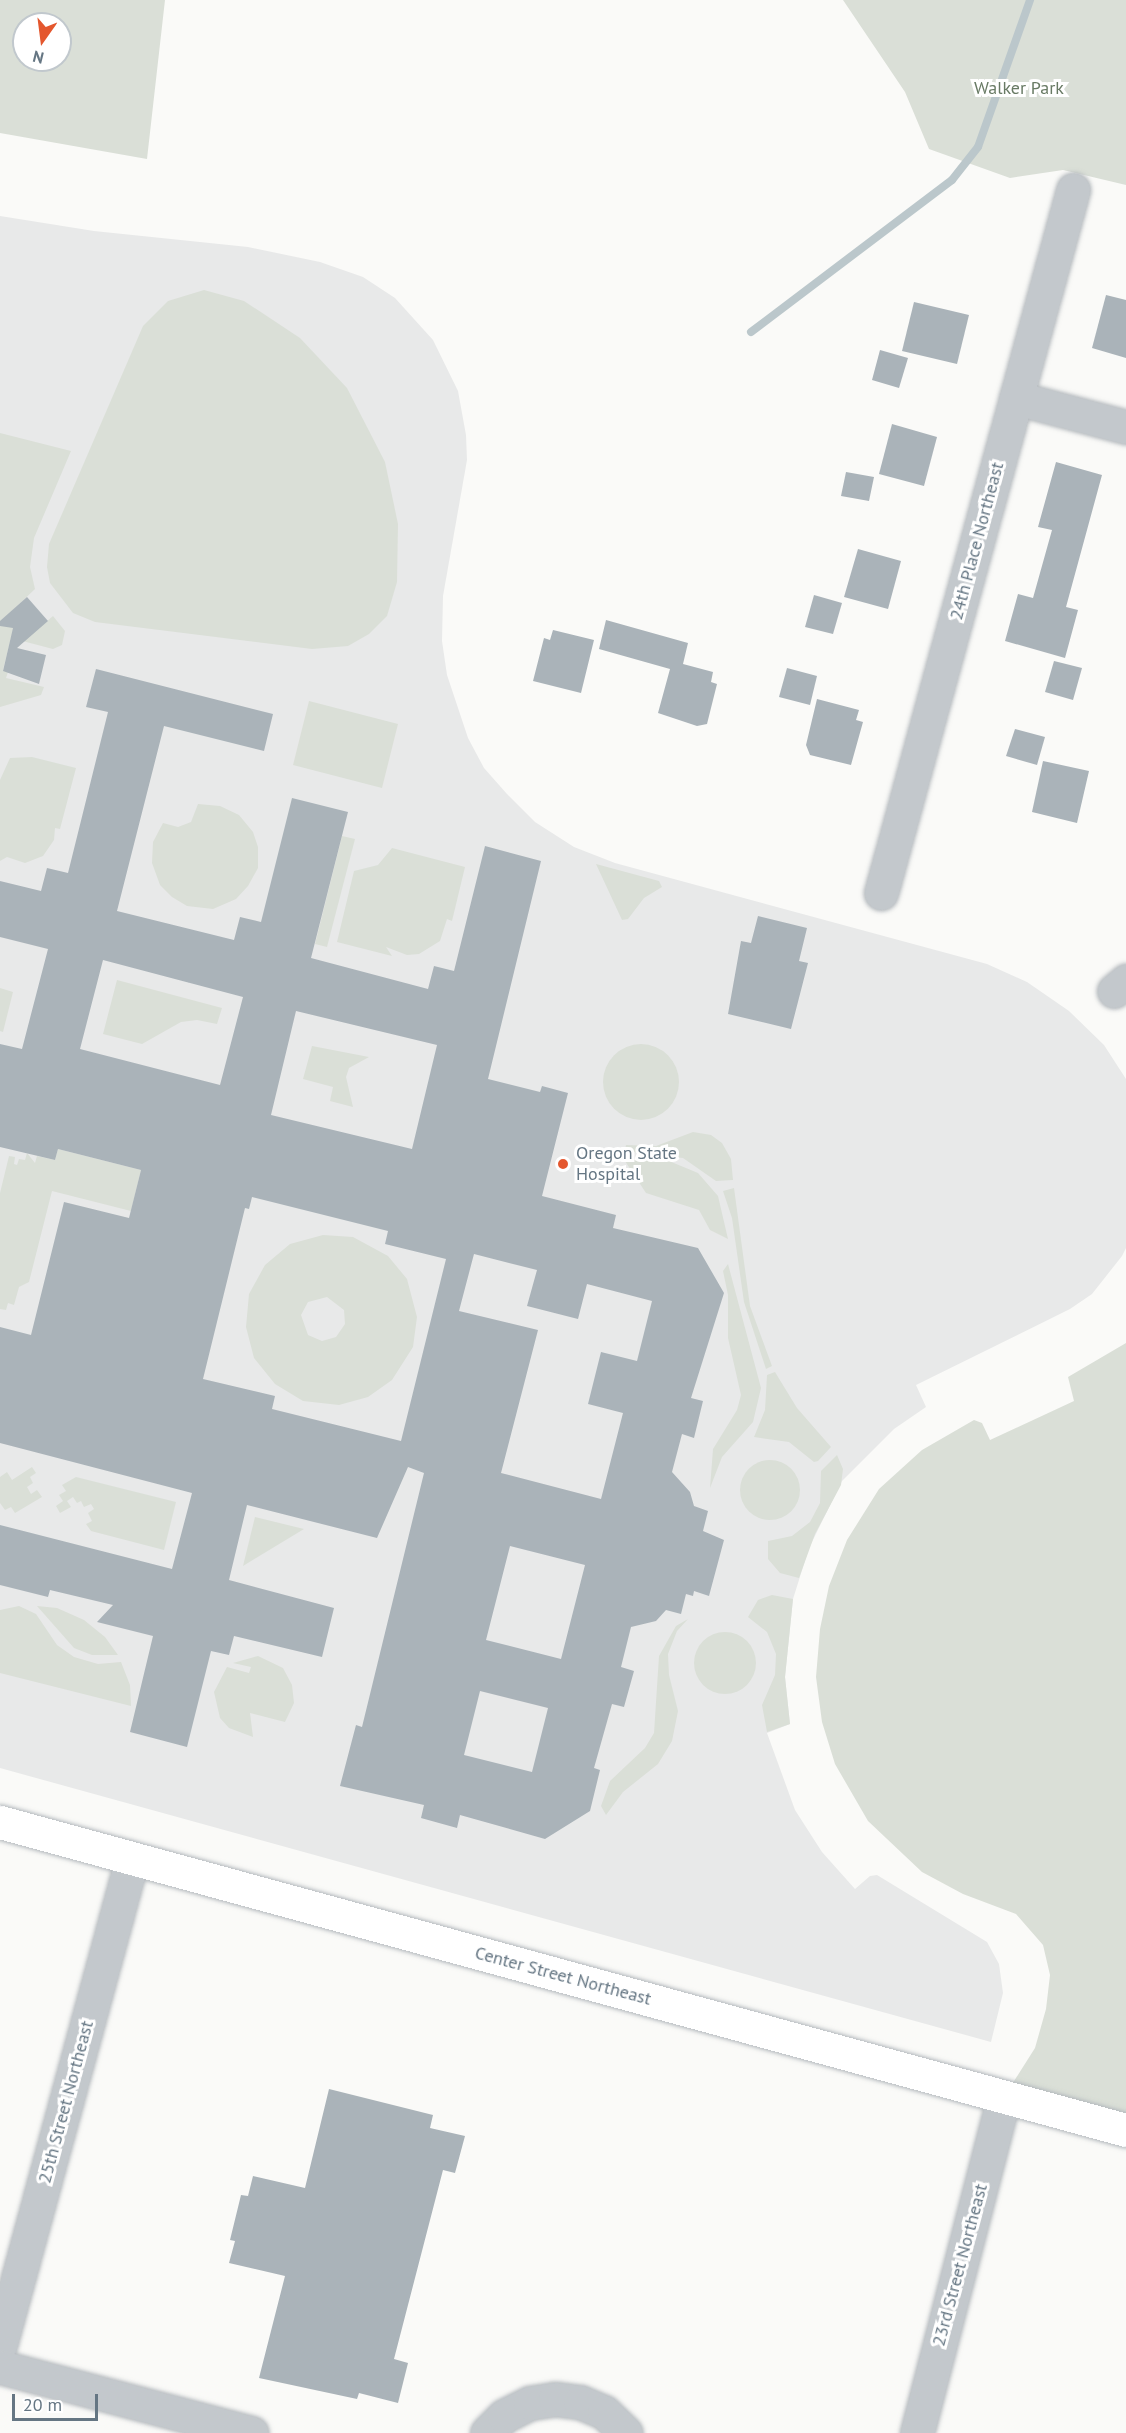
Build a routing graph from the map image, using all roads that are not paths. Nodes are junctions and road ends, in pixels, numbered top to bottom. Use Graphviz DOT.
graph roads {
  1 [pos="1073,190"];
  2 [pos="1016,398"];
  3 [pos="1126,427"];
  4 [pos="881,893"];
  5 [pos="0,1822"];
  6 [pos="132,1859"];
  7 [pos="1004,2097"];
  8 [pos="1126,2130"];
  9 [pos="0,2345"];
  10 [pos="0,2367"];
  11 [pos="251,2433"];
  12 [pos="487,2433"];
  13 [pos="626,2433"];
  14 [pos="917,2433"];
  1 -- 2 [label="street, 24th Place Northeast"];
  2 -- 3 [label="street"];
  2 -- 4 [label="street, 24th Place Northeast"];
  5 -- 6 [label="main road, Center Street Northeast"];
  6 -- 7 [label="main road, Center Street Northeast"];
  6 -- 9 [label="street, 25th Street Northeast"];
  7 -- 8 [label="main road, Center Street Northeast"];
  7 -- 14 [label="street, 23rd Street Northeast"];
  10 -- 11 [label="street"];
  12 -- 13 [label="street"];
}
